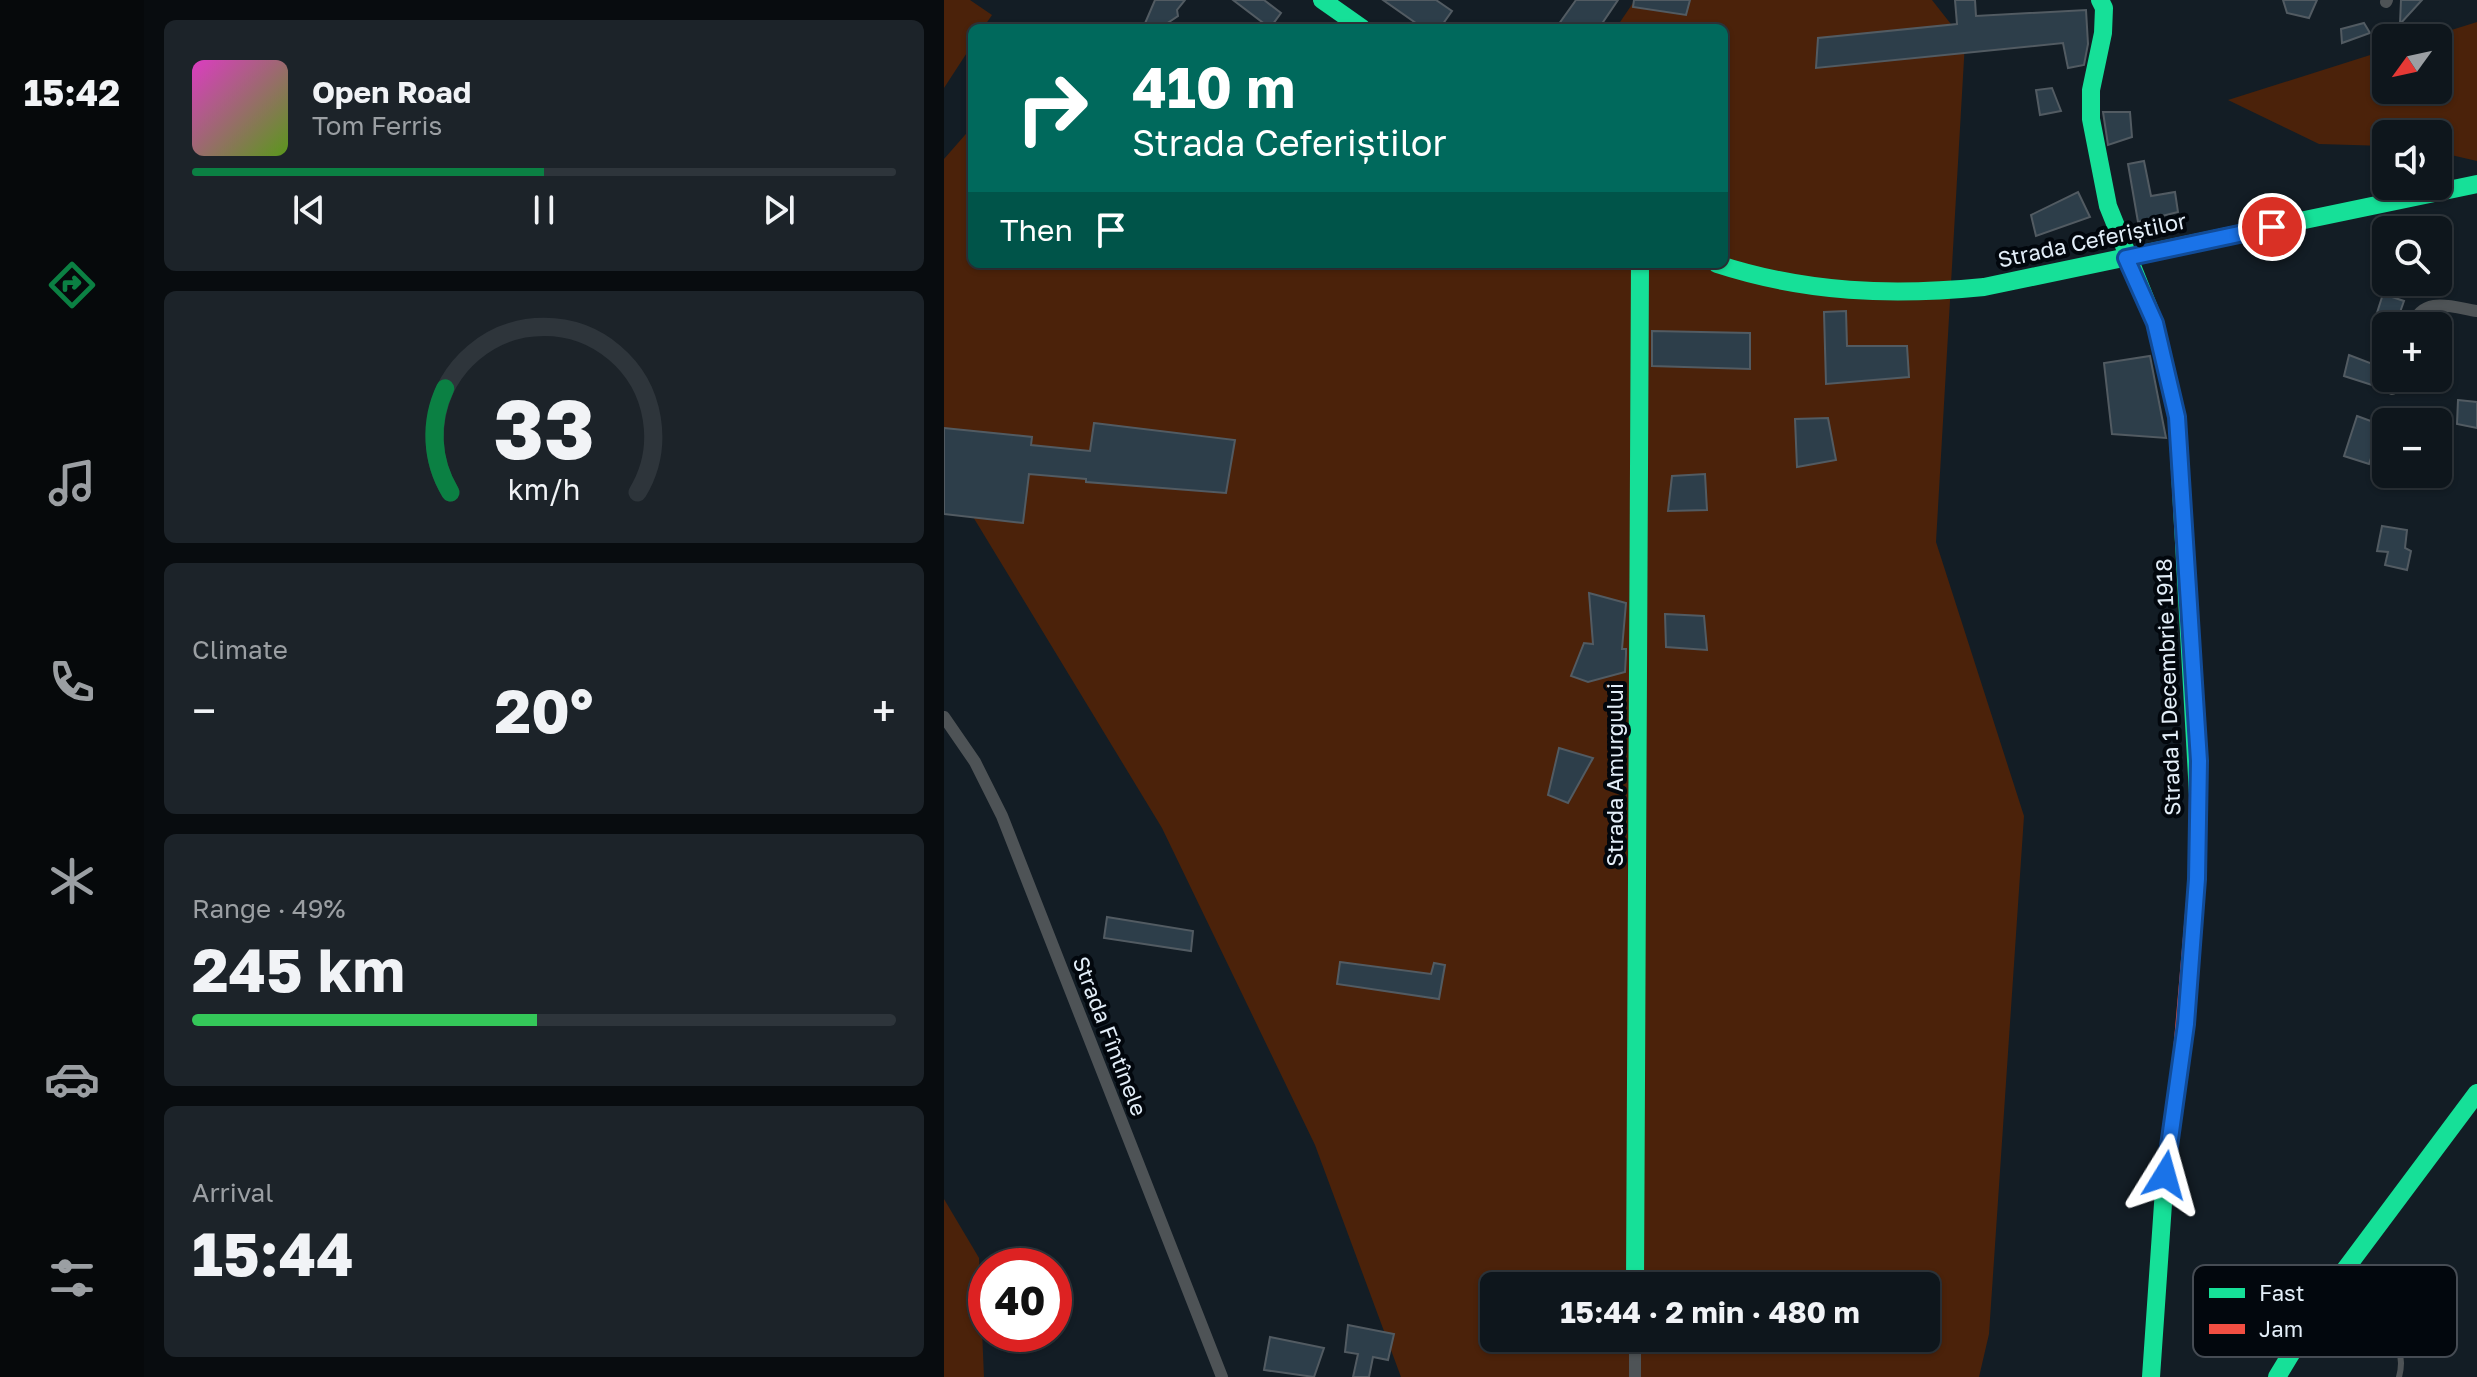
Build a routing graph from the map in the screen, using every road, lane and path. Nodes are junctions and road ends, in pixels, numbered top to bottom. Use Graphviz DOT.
graph roads {
  1 [pos="1322,0"];
  2 [pos="2102,4"];
  3 [pos="1356,24"];
  4 [pos="2477,184"];
  5 [pos="2126,258"];
  6 [pos="1640,268"];
  7 [pos="1728,268"];
  8 [pos="2477,311"];
  9 [pos="2419,312"];
  10 [pos="944,717"];
  11 [pos="2477,1093"];
  12 [pos="2348,1265"];
  13 [pos="1635,1272"];
  14 [pos="1635,1352"];
  15 [pos="2289,1357"];
  16 [pos="2400,1357"];
  17 [pos="1222,1377"];
  18 [pos="1635,1377"];
  19 [pos="2151,1377"];
  20 [pos="2277,1377"];
  21 [pos="2399,1377"];
  1 -- 3 [label="street"];
  2 -- 5 [label="street, Strada 1 Decembrie 1918"];
  4 -- 5 [label="street, Strada Ceferiștilor"];
  5 -- 7 [label="street, Strada Ceferiștilor"];
  5 -- 19 [label="street, Strada 1 Decembrie 1918"];
  6 -- 13 [label="street, Strada Amurgului"];
  8 -- 9 [label="street"];
  10 -- 17 [label="street, Strada Fîntînele"];
  11 -- 12 [label="street"];
  14 -- 18 [label="street"];
  15 -- 20 [label="street"];
  16 -- 21 [label="lane"];
}
